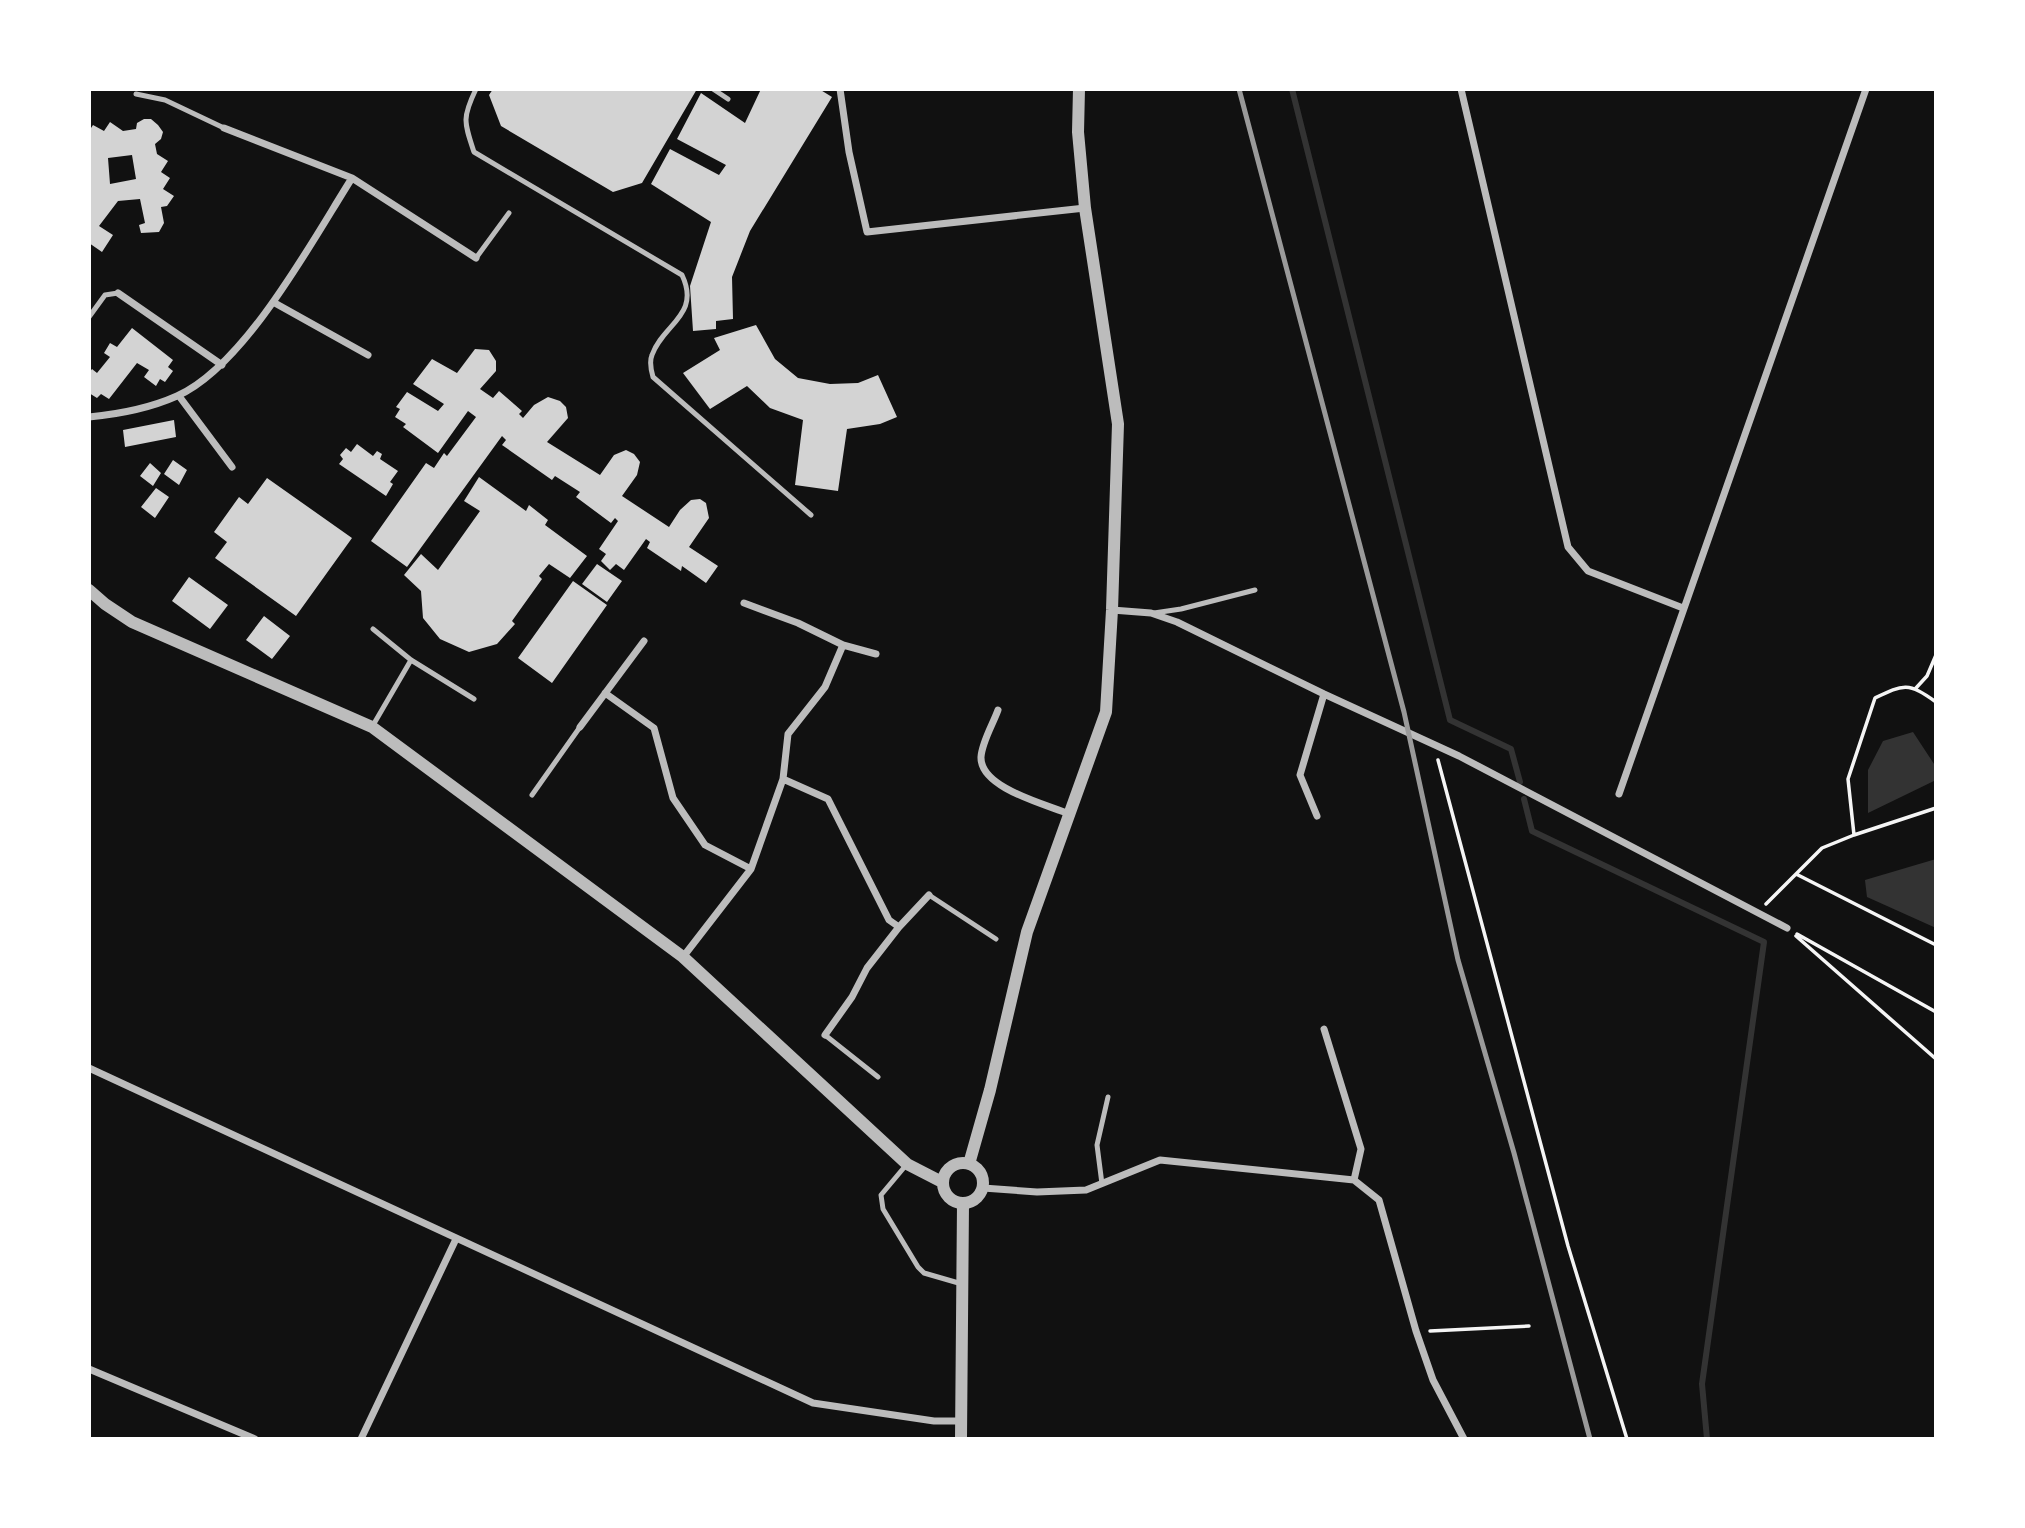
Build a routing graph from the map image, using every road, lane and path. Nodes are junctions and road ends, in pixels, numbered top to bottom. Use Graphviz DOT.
graph roads {
  1 [pos="476,89"];
  2 [pos="713,89"];
  3 [pos="840,89"];
  4 [pos="1079,89"];
  5 [pos="1461,89"];
  6 [pos="1866,89"];
  7 [pos="136,94"];
  8 [pos="728,99"];
  9 [pos="224,128"];
  10 [pos="352,178"];
  11 [pos="1085,208"];
  12 [pos="509,212"];
  13 [pos="476,258"];
  14 [pos="118,293"];
  15 [pos="273,302"];
  16 [pos="90,314"];
  17 [pos="368,355"];
  18 [pos="222,365"];
  19 [pos="179,396"];
  20 [pos="89,417"];
  21 [pos="232,467"];
  22 [pos="811,515"];
  23 [pos="89,590"];
  24 [pos="1255,590"];
  25 [pos="744,603"];
  26 [pos="1683,608"];
  27 [pos="1112,610"];
  28 [pos="1150,613"];
  29 [pos="373,629"];
  30 [pos="644,641"];
  31 [pos="842,645"];
  32 [pos="876,654"];
  33 [pos="1936,655"];
  34 [pos="411,660"];
  35 [pos="1916,688"];
  36 [pos="606,694"];
  37 [pos="1324,694"];
  38 [pos="474,699"];
  39 [pos="1936,702"];
  40 [pos="998,710"];
  41 [pos="372,727"];
  42 [pos="580,727"];
  43 [pos="1434,744"];
  44 [pos="783,779"];
  45 [pos="1619,794"];
  46 [pos="532,795"];
  47 [pos="1936,808"];
  48 [pos="1069,814"];
  49 [pos="1317,816"];
  50 [pos="1854,835"];
  51 [pos="751,869"];
  52 [pos="1796,873"];
  53 [pos="929,895"];
  54 [pos="1772,898"];
  55 [pos="899,927"];
  56 [pos="1787,928"];
  57 [pos="996,939"];
  58 [pos="1936,945"];
  59 [pos="683,957"];
  60 [pos="1936,1012"];
  61 [pos="1324,1029"];
  62 [pos="825,1035"];
  63 [pos="1936,1059"];
  64 [pos="89,1069"];
  65 [pos="878,1077"];
  66 [pos="1108,1097"];
  67 [pos="907,1164"];
  68 [pos="969,1164"];
  69 [pos="1354,1180"];
  70 [pos="942,1182"];
  71 [pos="1102,1184"];
  72 [pos="983,1188"];
  73 [pos="963,1204"];
  74 [pos="456,1239"];
  75 [pos="962,1284"];
  76 [pos="1529,1326"];
  77 [pos="1416,1331"];
  78 [pos="89,1369"];
  79 [pos="962,1421"];
  80 [pos="255,1439"];
  81 [pos="361,1439"];
  82 [pos="961,1439"];
  83 [pos="1464,1439"];
  84 [pos="1627,1439"];
  1 -- 22 [label="lane"];
  2 -- 8 [label="lane"];
  3 -- 11 [label="street"];
  4 -- 11 [label="street"];
  5 -- 26 [label="street"];
  6 -- 26 [label="street"];
  7 -- 9 [label="lane"];
  9 -- 10 [label="street"];
  10 -- 13 [label="street"];
  10 -- 15 [label="street"];
  11 -- 27 [label="street"];
  12 -- 13 [label="lane"];
  14 -- 16 [label="lane"];
  14 -- 18 [label="street"];
  15 -- 17 [label="street"];
  15 -- 18 [label="street"];
  18 -- 19 [label="street"];
  19 -- 20 [label="street"];
  19 -- 21 [label="street"];
  23 -- 41 [label="street"];
  24 -- 28 [label="lane"];
  25 -- 31 [label="street"];
  26 -- 45 [label="street"];
  27 -- 28 [label="street"];
  27 -- 48 [label="street"];
  28 -- 37 [label="street"];
  29 -- 34 [label="lane"];
  30 -- 36 [label="street"];
  31 -- 32 [label="street"];
  31 -- 44 [label="street"];
  33 -- 35 [label="path"];
  34 -- 38 [label="lane"];
  34 -- 41 [label="lane"];
  35 -- 39 [label="path"];
  35 -- 50 [label="path"];
  36 -- 42 [label="street"];
  36 -- 51 [label="street"];
  37 -- 43 [label="street"];
  37 -- 49 [label="street"];
  40 -- 48 [label="street"];
  41 -- 59 [label="street"];
  42 -- 46 [label="lane"];
  43 -- 56 [label="street"];
  43 -- 84 [label="path"];
  44 -- 51 [label="street"];
  44 -- 55 [label="street"];
  47 -- 50 [label="path"];
  48 -- 68 [label="street"];
  50 -- 52 [label="path"];
  51 -- 59 [label="street"];
  52 -- 54 [label="path"];
  52 -- 58 [label="path"];
  53 -- 55 [label="street"];
  53 -- 57 [label="lane"];
  55 -- 62 [label="street"];
  56 -- 60 [label="path"];
  56 -- 63 [label="path"];
  59 -- 67 [label="street"];
  61 -- 69 [label="street"];
  62 -- 65 [label="lane"];
  64 -- 74 [label="street"];
  66 -- 71 [label="lane"];
  67 -- 70 [label="street"];
  67 -- 75 [label="lane"];
  68 -- 70 [label="street"];
  68 -- 72 [label="street"];
  69 -- 71 [label="street"];
  69 -- 77 [label="street"];
  70 -- 73 [label="street"];
  71 -- 72 [label="street"];
  72 -- 73 [label="street"];
  73 -- 75 [label="street"];
  74 -- 79 [label="street"];
  74 -- 81 [label="street"];
  75 -- 79 [label="street"];
  76 -- 77 [label="path"];
  77 -- 83 [label="street"];
  78 -- 80 [label="street"];
  79 -- 82 [label="street"];
}
